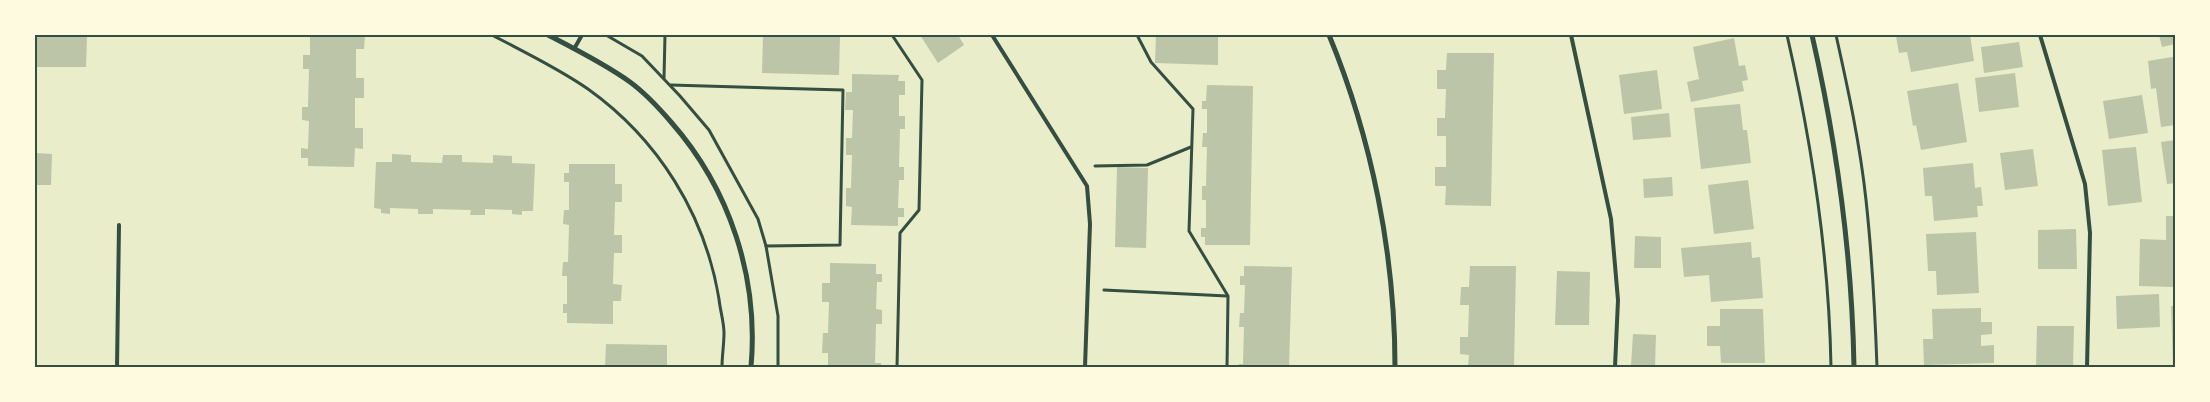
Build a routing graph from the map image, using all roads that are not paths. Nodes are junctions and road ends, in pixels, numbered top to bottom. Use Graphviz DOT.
graph roads {
  1 [pos="548,35"];
  2 [pos="582,35"];
  3 [pos="992,35"];
  4 [pos="1330,35"];
  5 [pos="1571,35"];
  6 [pos="1812,35"];
  7 [pos="2040,35"];
  8 [pos="574,49"];
  9 [pos="119,225"];
  10 [pos="117,367"];
  11 [pos="751,367"];
  12 [pos="1084,367"];
  13 [pos="1395,367"];
  14 [pos="1615,367"];
  15 [pos="1854,367"];
  16 [pos="2086,367"];
  1 -- 8 [label="street"];
  2 -- 8 [label="lane"];
  3 -- 12 [label="lane"];
  4 -- 13 [label="street"];
  5 -- 14 [label="lane"];
  6 -- 15 [label="street"];
  7 -- 16 [label="lane"];
  8 -- 11 [label="street"];
  9 -- 10 [label="lane"];
}
